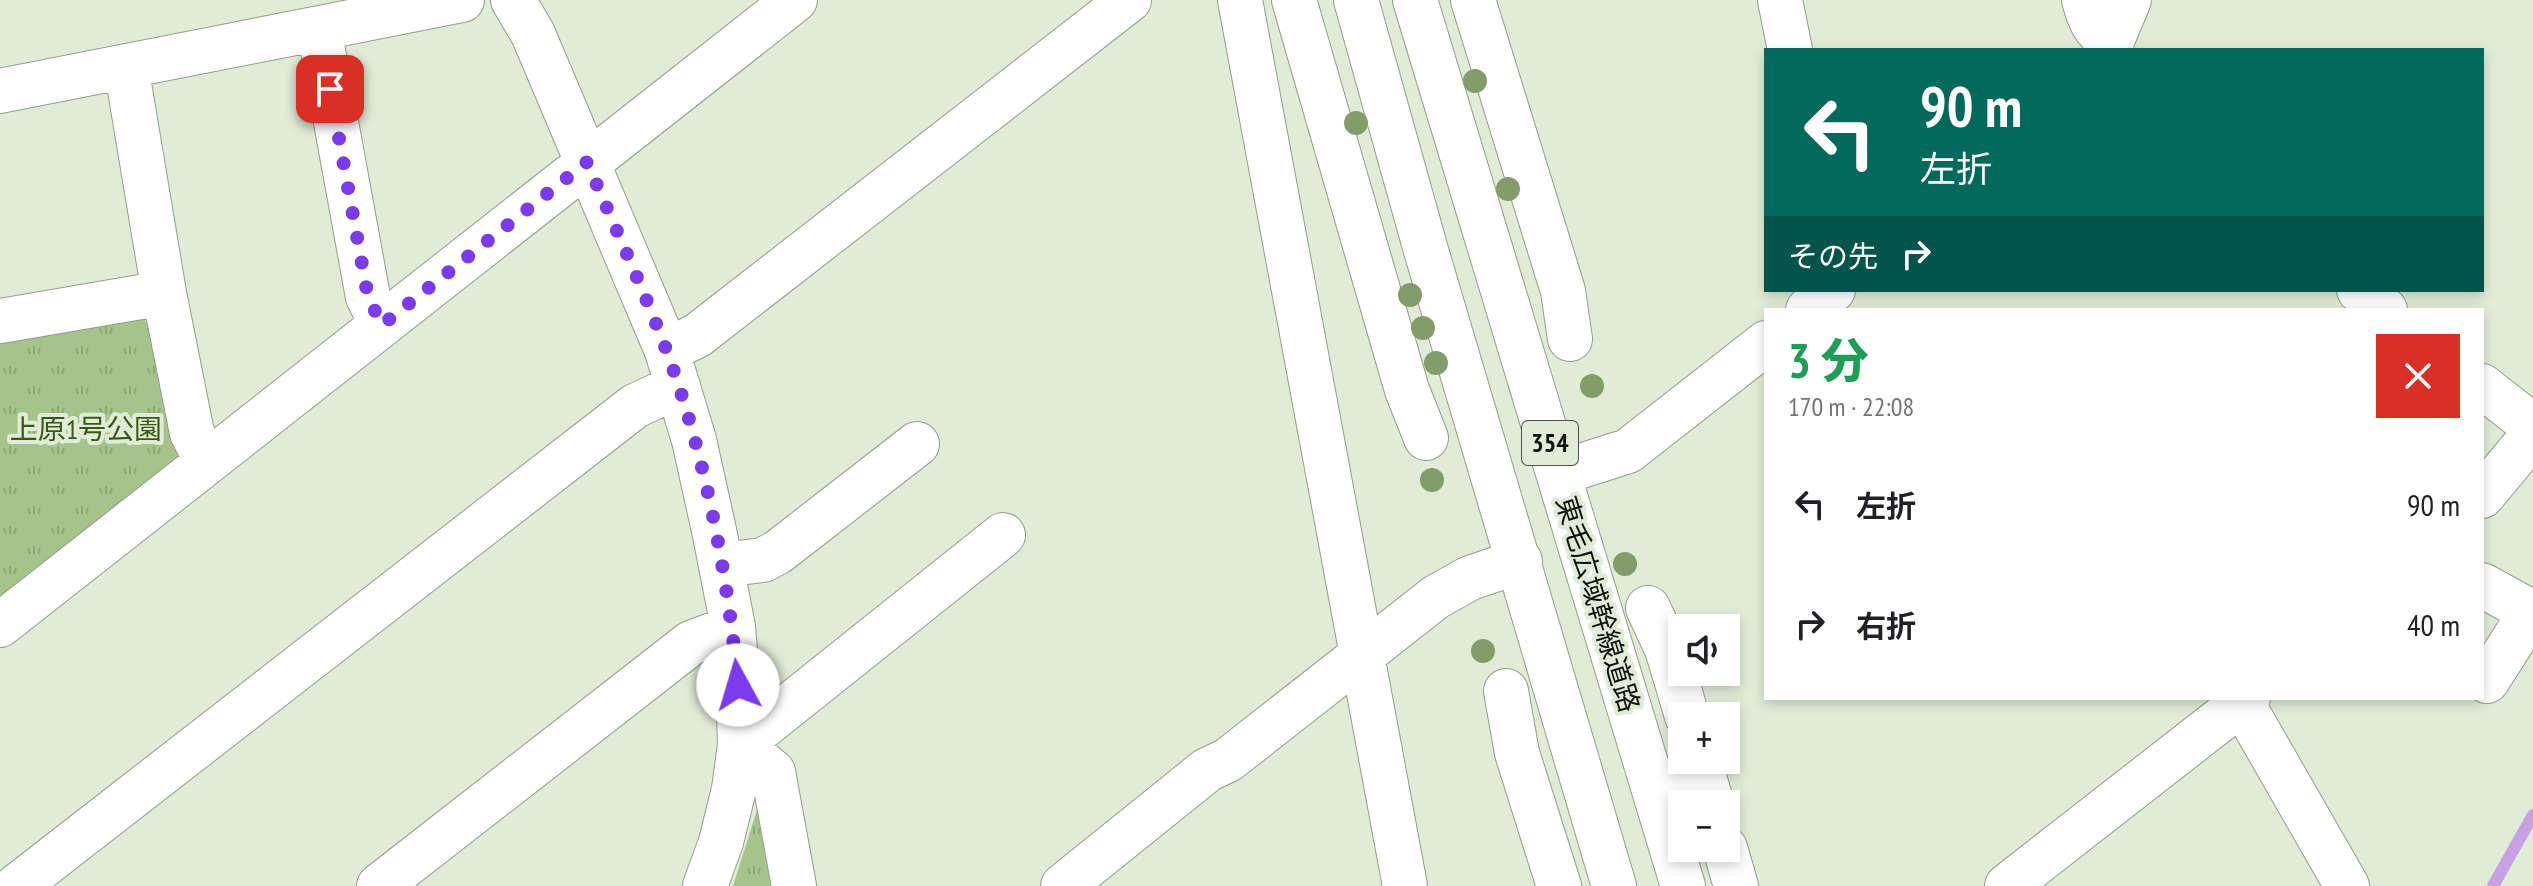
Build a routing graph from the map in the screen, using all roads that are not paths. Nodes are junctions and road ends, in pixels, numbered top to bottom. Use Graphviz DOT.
graph roads {
  1 [pos="462,0"];
  2 [pos="513,0"];
  3 [pos="795,0"];
  4 [pos="1129,0"];
  5 [pos="1240,0"];
  6 [pos="1294,0"];
  7 [pos="1356,0"];
  8 [pos="1415,0"];
  9 [pos="1454,0"];
  10 [pos="1473,0"];
  11 [pos="1780,0"];
  12 [pos="2084,0"];
  13 [pos="2129,0"];
  14 [pos="366,10"];
  15 [pos="319,29"];
  16 [pos="2110,46"];
  17 [pos="1790,48"];
  18 [pos="126,66"];
  19 [pos="1439,71"];
  20 [pos="0,91"];
  21 [pos="587,162"];
  22 [pos="1347,180"];
  23 [pos="1425,247"];
  24 [pos="1830,292"];
  25 [pos="2362,292"];
  26 [pos="164,293"];
  27 [pos="1810,308"];
  28 [pos="2382,308"];
  29 [pos="0,321"];
  30 [pos="382,325"];
  31 [pos="1570,339"];
  32 [pos="1764,345"];
  33 [pos="672,368"];
  34 [pos="2484,388"];
  35 [pos="2533,426"];
  36 [pos="2533,435"];
  37 [pos="1426,438"];
  38 [pos="917,444"];
  39 [pos="207,462"];
  40 [pos="1559,473"];
  41 [pos="2484,494"];
  42 [pos="1003,535"];
  43 [pos="1520,561"];
  44 [pos="721,565"];
  45 [pos="2484,586"];
  46 [pos="1648,608"];
  47 [pos="2532,611"];
  48 [pos="0,625"];
  49 [pos="733,627"];
  50 [pos="1363,655"];
  51 [pos="2487,681"];
  52 [pos="1506,691"];
  53 [pos="2245,700"];
  54 [pos="1683,702"];
  55 [pos="740,745"];
  56 [pos="1649,772"];
  57 [pos="1672,790"];
  58 [pos="17,886"];
  59 [pos="379,886"];
  60 [pos="705,886"];
  61 [pos="794,886"];
  62 [pos="1063,886"];
  63 [pos="1405,886"];
  64 [pos="1559,886"];
  65 [pos="1614,886"];
  66 [pos="1683,886"];
  67 [pos="2007,886"];
  68 [pos="2347,886"];
  1 -- 14 [label="main road"];
  2 -- 21 [label="main road"];
  3 -- 21 [label="main road"];
  4 -- 33 [label="main road"];
  5 -- 50 [label="main road"];
  6 -- 22 [label="main road"];
  7 -- 23 [label="main road, 354"];
  8 -- 19 [label="main road, 東毛広域幹線道路 / 354"];
  9 -- 19 [label="main road"];
  10 -- 31 [label="main road"];
  11 -- 17 [label="main road"];
  12 -- 16 [label="main road"];
  13 -- 16 [label="main road"];
  14 -- 15 [label="main road"];
  15 -- 18 [label="main road"];
  15 -- 30 [label="main road"];
  18 -- 20 [label="main road"];
  18 -- 26 [label="main road"];
  19 -- 40 [label="main road, 東毛広域幹線道路 / 354"];
  21 -- 30 [label="main road"];
  21 -- 33 [label="main road"];
  22 -- 23 [label="main road"];
  22 -- 37 [label="main road"];
  23 -- 43 [label="main road, 354"];
  24 -- 27 [label="main road"];
  25 -- 28 [label="main road"];
  26 -- 29 [label="main road"];
  26 -- 39 [label="main road"];
  30 -- 39 [label="main road"];
  32 -- 40 [label="main road"];
  33 -- 44 [label="main road"];
  33 -- 58 [label="main road"];
  34 -- 35 [label="main road"];
  36 -- 41 [label="main road"];
  38 -- 44 [label="main road"];
  39 -- 48 [label="main road"];
  40 -- 56 [label="main road, 東毛広域幹線道路 / 354"];
  42 -- 55 [label="main road"];
  43 -- 50 [label="main road"];
  43 -- 65 [label="main road, 354"];
  44 -- 49 [label="main road"];
  45 -- 47 [label="main road"];
  46 -- 54 [label="main road"];
  47 -- 51 [label="main road"];
  49 -- 55 [label="main road"];
  49 -- 59 [label="main road"];
  50 -- 62 [label="main road"];
  50 -- 63 [label="main road"];
  52 -- 64 [label="main road"];
  53 -- 67 [label="main road"];
  53 -- 68 [label="main road"];
  55 -- 60 [label="main road"];
  55 -- 61 [label="main road"];
  56 -- 57 [label="main road"];
  56 -- 66 [label="main road, 東毛広域幹線道路 / 354"];
}
